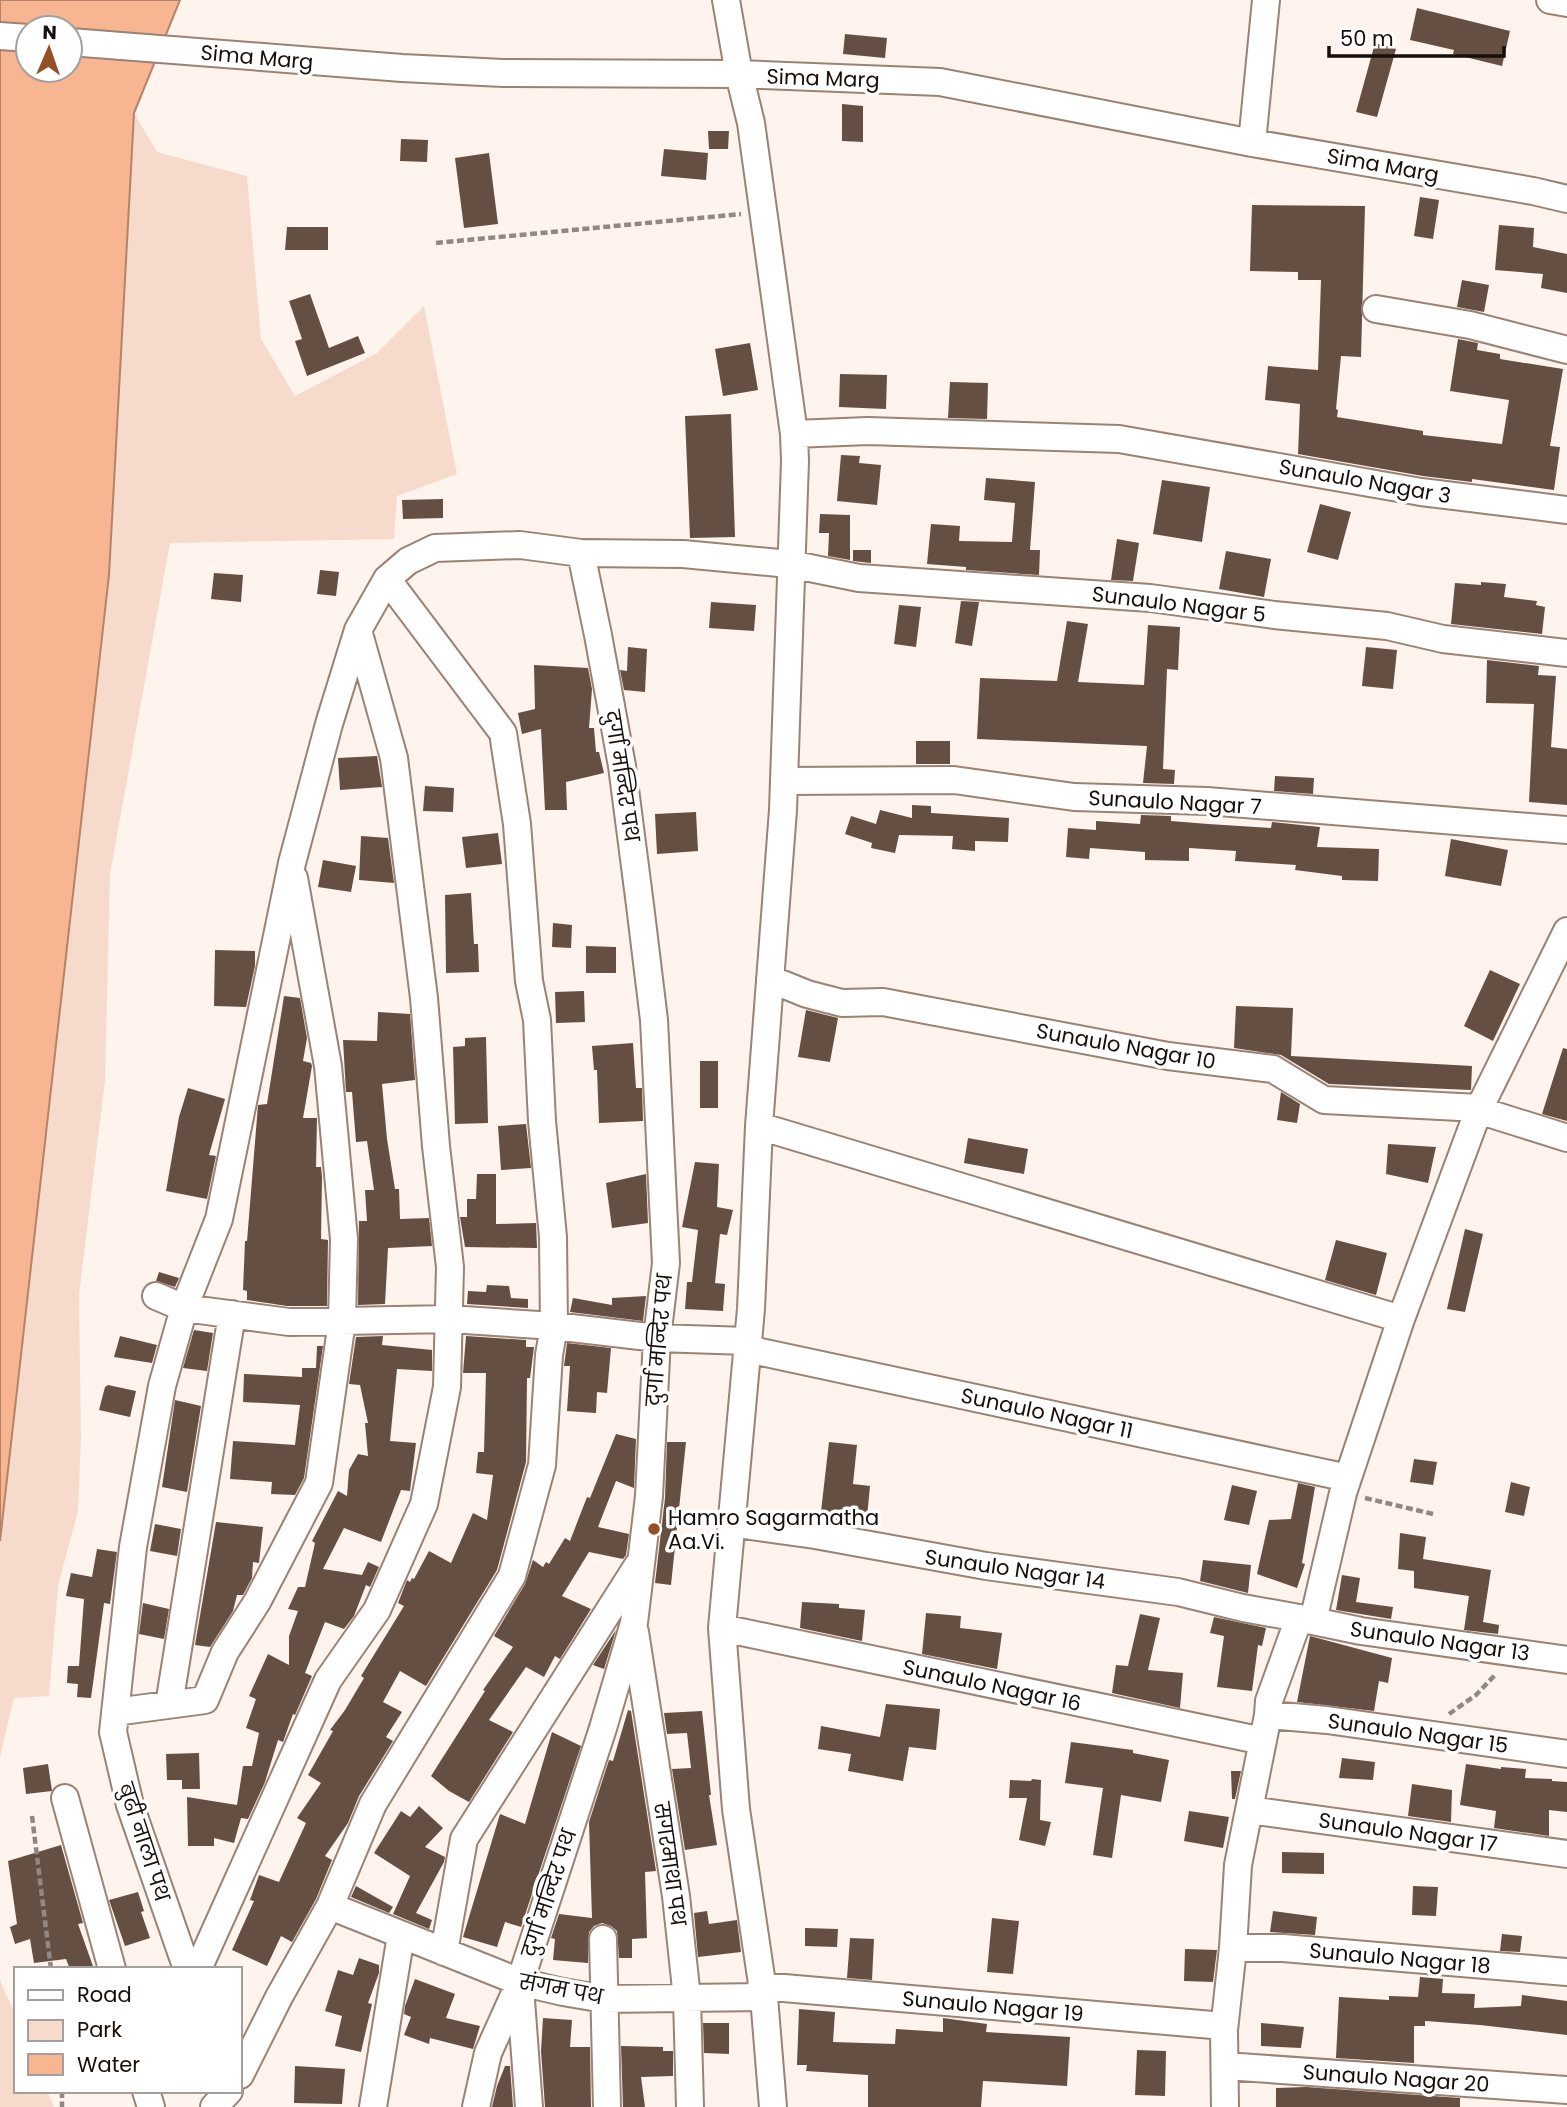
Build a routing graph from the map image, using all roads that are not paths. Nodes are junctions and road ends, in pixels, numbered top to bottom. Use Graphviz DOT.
graph roads {
  1 [pos="726,0"];
  2 [pos="1266,0"];
  3 [pos="1550,0"];
  4 [pos="1567,3"];
  5 [pos="84,43"];
  6 [pos="739,74"];
  7 [pos="1252,143"];
  8 [pos="1567,199"];
  9 [pos="1376,309"];
  10 [pos="1567,350"];
  11 [pos="794,434"];
  12 [pos="1567,510"];
  13 [pos="581,553"];
  14 [pos="790,564"];
  15 [pos="387,579"];
  16 [pos="358,630"];
  17 [pos="1567,653"];
  18 [pos="783,781"];
  19 [pos="1567,830"];
  20 [pos="292,863"];
  21 [pos="1567,931"];
  22 [pos="770,979"];
  23 [pos="1479,1109"];
  24 [pos="759,1126"];
  25 [pos="1567,1138"];
  26 [pos="156,1296"];
  27 [pos="184,1308"];
  28 [pos="232,1314"];
  29 [pos="449,1319"];
  30 [pos="1401,1319"];
  31 [pos="342,1321"];
  32 [pos="554,1326"];
  33 [pos="657,1338"];
  34 [pos="747,1345"];
  35 [pos="1346,1485"];
  36 [pos="730,1523"];
  37 [pos="642,1558"];
  38 [pos="1306,1619"];
  39 [pos="634,1623"];
  40 [pos="722,1628"];
  41 [pos="1567,1660"];
  42 [pos="169,1705"];
  43 [pos="115,1713"];
  44 [pos="1268,1715"];
  45 [pos="1263,1741"];
  46 [pos="1567,1754"];
  47 [pos="65,1798"];
  48 [pos="1249,1810"];
  49 [pos="1567,1854"];
  50 [pos="330,1906"];
  51 [pos="401,1935"];
  52 [pos="603,1940"];
  53 [pos="1233,1948"];
  54 [pos="444,1952"];
  55 [pos="111,1967"];
  56 [pos="186,1967"];
  57 [pos="199,1967"];
  58 [pos="1567,1972"];
  59 [pos="520,1982"];
  60 [pos="762,1991"];
  61 [pos="687,1998"];
  62 [pos="604,1999"];
  63 [pos="1224,2026"];
  64 [pos="1225,2066"];
  65 [pos="242,2071"];
  66 [pos="1567,2090"];
  67 [pos="227,2093"];
  68 [pos="214,2107"];
  69 [pos="373,2107"];
  70 [pos="476,2107"];
  71 [pos="529,2107"];
  72 [pos="607,2107"];
  73 [pos="690,2107"];
  74 [pos="774,2107"];
  75 [pos="1224,2107"];
  1 -- 6 [label="street"];
  2 -- 7 [label="street"];
  3 -- 4 [label="street"];
  5 -- 6 [label="street, Sima Marg"];
  6 -- 7 [label="street, Sima Marg"];
  6 -- 11 [label="street"];
  7 -- 8 [label="street, Sima Marg"];
  9 -- 10 [label="street"];
  11 -- 12 [label="street, Sunaulo Nagar 3"];
  11 -- 14 [label="street"];
  13 -- 14 [label="street, Sunaulo Nagar 5"];
  13 -- 15 [label="street, Sunaulo Nagar 5"];
  13 -- 33 [label="street, दुर्गा मन्दिर पथ"];
  14 -- 17 [label="street, Sunaulo Nagar 5"];
  14 -- 18 [label="street"];
  15 -- 16 [label="street, बुढी नाला पथ"];
  15 -- 32 [label="street"];
  16 -- 20 [label="street, बुढी नाला पथ"];
  16 -- 29 [label="street"];
  18 -- 19 [label="street, Sunaulo Nagar 7"];
  18 -- 22 [label="street"];
  20 -- 27 [label="street, बुढी नाला पथ"];
  20 -- 31 [label="street"];
  21 -- 23 [label="street"];
  22 -- 23 [label="street, Sunaulo Nagar 10"];
  22 -- 24 [label="street"];
  23 -- 25 [label="street, Sunaulo Nagar 10"];
  23 -- 30 [label="street"];
  24 -- 30 [label="street"];
  24 -- 34 [label="street"];
  26 -- 27 [label="street, Sunaulo Nagar 11"];
  27 -- 28 [label="street, Sunaulo Nagar 11"];
  27 -- 43 [label="street, बुढी नाला पथ"];
  28 -- 31 [label="street, Sunaulo Nagar 11"];
  28 -- 42 [label="street"];
  29 -- 31 [label="street, Sunaulo Nagar 11"];
  29 -- 32 [label="street, Sunaulo Nagar 11"];
  29 -- 57 [label="street"];
  30 -- 35 [label="street"];
  31 -- 42 [label="street"];
  32 -- 33 [label="street, Sunaulo Nagar 11"];
  32 -- 50 [label="street"];
  33 -- 34 [label="street, Sunaulo Nagar 11"];
  33 -- 37 [label="street, दुर्गा मन्दिर पथ"];
  34 -- 35 [label="street, Sunaulo Nagar 11"];
  34 -- 36 [label="street"];
  35 -- 38 [label="street"];
  36 -- 38 [label="street, Sunaulo Nagar 14"];
  36 -- 40 [label="street"];
  37 -- 39 [label="street, दुर्गा मन्दिर पथ"];
  37 -- 54 [label="street"];
  38 -- 41 [label="street, Sunaulo Nagar 13"];
  38 -- 44 [label="street"];
  39 -- 59 [label="street, दुर्गा मन्दिर पथ"];
  39 -- 61 [label="street, सगरमाथा पथ"];
  40 -- 45 [label="street, Sunaulo Nagar 16"];
  40 -- 60 [label="street"];
  42 -- 43 [label="street"];
  43 -- 56 [label="street, बुढी नाला पथ"];
  44 -- 45 [label="street"];
  44 -- 46 [label="street, Sunaulo Nagar 15"];
  45 -- 48 [label="street"];
  47 -- 55 [label="street"];
  48 -- 49 [label="street, Sunaulo Nagar 17"];
  48 -- 53 [label="street"];
  50 -- 51 [label="street, संगम पथ"];
  50 -- 65 [label="street"];
  51 -- 54 [label="street, संगम पथ"];
  51 -- 69 [label="street"];
  52 -- 62 [label="street"];
  53 -- 58 [label="street, Sunaulo Nagar 18"];
  53 -- 63 [label="street"];
  54 -- 59 [label="street, संगम पथ"];
  59 -- 62 [label="street, संगम पथ"];
  59 -- 70 [label="street, दुर्गा मन्दिर पथ"];
  59 -- 71 [label="street"];
  60 -- 61 [label="street, संगम पथ"];
  60 -- 63 [label="street, Sunaulo Nagar 19"];
  60 -- 74 [label="street"];
  61 -- 62 [label="street, संगम पथ"];
  61 -- 73 [label="street, सगरमाथा पथ"];
  62 -- 72 [label="street"];
  63 -- 64 [label="street"];
  64 -- 66 [label="street, Sunaulo Nagar 20"];
  64 -- 75 [label="street"];
  67 -- 68 [label="street"];
}
